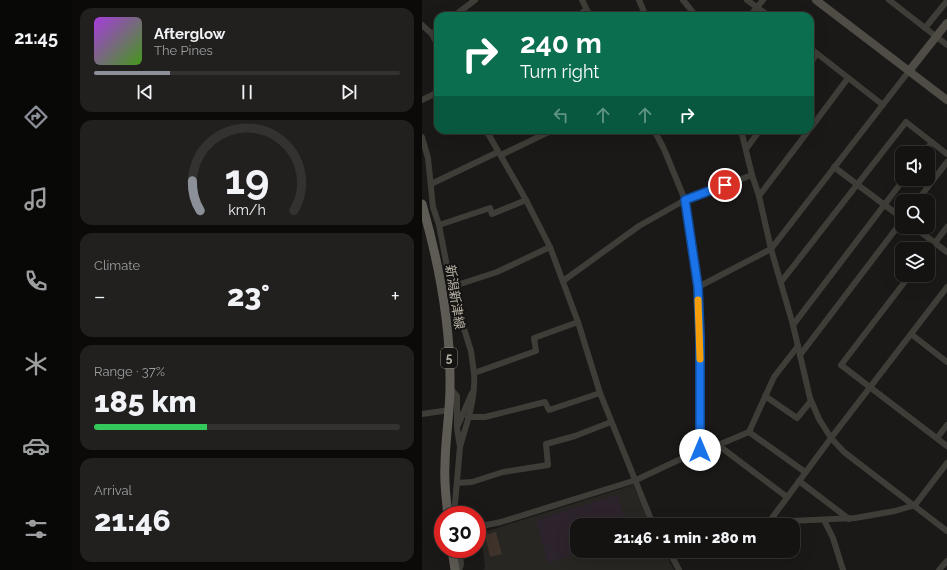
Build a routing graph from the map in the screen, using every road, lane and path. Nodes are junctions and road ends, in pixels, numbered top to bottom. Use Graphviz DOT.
graph roads {
  1 [pos="475,0"];
  2 [pos="582,0"];
  3 [pos="639,0"];
  4 [pos="684,0"];
  5 [pos="747,0"];
  6 [pos="763,0"];
  7 [pos="816,0"];
  8 [pos="889,0"];
  9 [pos="901,0"];
  10 [pos="947,1"];
  11 [pos="896,6"];
  12 [pos="758,7"];
  13 [pos="586,10"];
  14 [pos="459,12"];
  15 [pos="583,12"];
  16 [pos="644,12"];
  17 [pos="693,12"];
  18 [pos="754,12"];
  19 [pos="764,12"];
  20 [pos="947,23"];
  21 [pos="422,25"];
  22 [pos="925,28"];
  23 [pos="432,34"];
  24 [pos="936,36"];
  25 [pos="434,38"];
  26 [pos="947,44"];
  27 [pos="814,51"];
  28 [pos="817,54"];
  29 [pos="814,58"];
  30 [pos="909,71"];
  31 [pos="848,78"];
  32 [pos="434,94"];
  33 [pos="422,100"];
  34 [pos="947,100"];
  35 [pos="883,105"];
  36 [pos="814,122"];
  37 [pos="488,134"];
  38 [pos="544,134"];
  39 [pos="656,134"];
  40 [pos="742,134"];
  41 [pos="757,134"];
  42 [pos="805,134"];
  43 [pos="422,137"];
  44 [pos="932,142"];
  45 [pos="929,146"];
  46 [pos="746,149"];
  47 [pos="500,154"];
  48 [pos="947,154"];
  49 [pos="947,162"];
  50 [pos="834,167"];
  51 [pos="752,175"];
  52 [pos="431,184"];
  53 [pos="857,184"];
  54 [pos="899,186"];
  55 [pos="922,194"];
  56 [pos="759,196"];
  57 [pos="526,200"];
  58 [pos="685,200"];
  59 [pos="422,204"];
  60 [pos="885,205"];
  61 [pos="895,213"];
  62 [pos="439,225"];
  63 [pos="947,227"];
  64 [pos="895,228"];
  65 [pos="923,234"];
  66 [pos="934,242"];
  67 [pos="935,243"];
  68 [pos="550,247"];
  69 [pos="771,249"];
  70 [pos="947,252"];
  71 [pos="563,281"];
  72 [pos="781,282"];
  73 [pos="905,282"];
  74 [pos="698,287"];
  75 [pos="947,287"];
  76 [pos="451,288"];
  77 [pos="578,322"];
  78 [pos="793,325"];
  79 [pos="911,334"];
  80 [pos="798,346"];
  81 [pos="800,355"];
  82 [pos="947,362"];
  83 [pos="474,373"];
  84 [pos="475,386"];
  85 [pos="870,387"];
  86 [pos="450,388"];
  87 [pos="600,393"];
  88 [pos="765,396"];
  89 [pos="811,401"];
  90 [pos="449,410"];
  91 [pos="422,414"];
  92 [pos="468,417"];
  93 [pos="611,422"];
  94 [pos="947,425"];
  95 [pos="457,428"];
  96 [pos="749,432"];
  97 [pos="831,438"];
  98 [pos="937,438"];
  99 [pos="718,445"];
  100 [pos="947,446"];
  101 [pos="460,447"];
  102 [pos="700,450"];
  103 [pos="947,463"];
  104 [pos="805,472"];
  105 [pos="636,480"];
  106 [pos="799,481"];
  107 [pos="457,483"];
  108 [pos="787,497"];
  109 [pos="446,502"];
  110 [pos="915,505"];
  111 [pos="447,506"];
  112 [pos="448,506"];
  113 [pos="454,506"];
  114 [pos="650,518"];
  115 [pos="772,518"];
  116 [pos="849,519"];
  117 [pos="824,520"];
  118 [pos="800,521"];
  119 [pos="486,525"];
  120 [pos="947,531"];
  121 [pos="454,558"];
  122 [pos="460,558"];
  123 [pos="461,558"];
  124 [pos="673,558"];
  125 [pos="947,561"];
  126 [pos="456,570"];
  127 [pos="464,570"];
  128 [pos="679,570"];
  129 [pos="843,570"];
  130 [pos="939,570"];
  1 -- 14 [label="street"];
  2 -- 13 [label="street"];
  3 -- 16 [label="street"];
  4 -- 17 [label="street"];
  5 -- 12 [label="street"];
  6 -- 12 [label="street"];
  7 -- 30 [label="street"];
  8 -- 11 [label="street"];
  9 -- 11 [label="street"];
  10 -- 22 [label="street"];
  11 -- 22 [label="street"];
  12 -- 18 [label="street"];
  12 -- 19 [label="street"];
  13 -- 15 [label="street"];
  20 -- 24 [label="street"];
  21 -- 23 [label="street"];
  22 -- 24 [label="street"];
  23 -- 25 [label="street"];
  24 -- 26 [label="street"];
  24 -- 30 [label="street"];
  27 -- 28 [label="street"];
  28 -- 29 [label="street"];
  28 -- 31 [label="street"];
  30 -- 34 [label="street"];
  30 -- 35 [label="street"];
  31 -- 35 [label="street"];
  31 -- 36 [label="street"];
  32 -- 33 [label="street"];
  35 -- 50 [label="street"];
  37 -- 47 [label="street"];
  38 -- 47 [label="street"];
  39 -- 58 [label="street"];
  40 -- 46 [label="street"];
  41 -- 46 [label="street"];
  42 -- 56 [label="street"];
  43 -- 52 [label="street"];
  44 -- 45 [label="street"];
  44 -- 48 [label="street"];
  44 -- 53 [label="street"];
  46 -- 51 [label="street"];
  47 -- 52 [label="street"];
  47 -- 57 [label="street"];
  49 -- 55 [label="street"];
  50 -- 53 [label="street"];
  50 -- 69 [label="street"];
  51 -- 56 [label="street"];
  51 -- 58 [label="street"];
  52 -- 62 [label="street"];
  53 -- 60 [label="street"];
  53 -- 72 [label="street"];
  54 -- 60 [label="street"];
  56 -- 69 [label="street"];
  57 -- 62 [label="street"];
  57 -- 68 [label="street"];
  58 -- 71 [label="street"];
  58 -- 74 [label="street"];
  59 -- 86 [label="main road, 新潟新津線 / 5"];
  60 -- 61 [label="street"];
  60 -- 78 [label="street"];
  62 -- 76 [label="street"];
  63 -- 67 [label="street"];
  64 -- 81 [label="street"];
  65 -- 66 [label="street"];
  67 -- 70 [label="street"];
  68 -- 71 [label="street"];
  68 -- 76 [label="street"];
  69 -- 72 [label="street"];
  69 -- 74 [label="street"];
  71 -- 77 [label="street"];
  72 -- 78 [label="street"];
  73 -- 85 [label="street"];
  74 -- 102 [label="street"];
  75 -- 79 [label="street"];
  76 -- 83 [label="street"];
  77 -- 83 [label="street"];
  77 -- 87 [label="street"];
  78 -- 80 [label="street"];
  79 -- 82 [label="street"];
  79 -- 85 [label="street"];
  80 -- 81 [label="street"];
  80 -- 88 [label="street"];
  81 -- 89 [label="street"];
  83 -- 84 [label="street"];
  84 -- 92 [label="street"];
  84 -- 95 [label="street"];
  85 -- 97 [label="street"];
  85 -- 98 [label="street"];
  86 -- 90 [label="main road, 新潟新津線 / 5"];
  86 -- 95 [label="street"];
  87 -- 92 [label="street"];
  87 -- 93 [label="street"];
  88 -- 89 [label="street"];
  88 -- 96 [label="street"];
  89 -- 97 [label="street"];
  90 -- 91 [label="street"];
  90 -- 109 [label="main road, 新潟新津線 / 5"];
  92 -- 101 [label="street"];
  93 -- 105 [label="street"];
  93 -- 107 [label="street"];
  94 -- 98 [label="street"];
  95 -- 101 [label="street"];
  96 -- 99 [label="street"];
  96 -- 104 [label="street"];
  97 -- 104 [label="street"];
  97 -- 110 [label="street"];
  98 -- 100 [label="street"];
  99 -- 102 [label="street"];
  99 -- 108 [label="street"];
  101 -- 107 [label="street"];
  102 -- 105 [label="street"];
  103 -- 110 [label="street"];
  104 -- 106 [label="street"];
  105 -- 114 [label="street"];
  105 -- 119 [label="street"];
  106 -- 108 [label="street"];
  106 -- 116 [label="street"];
  107 -- 113 [label="street"];
  108 -- 115 [label="street"];
  109 -- 111 [label="main road, 新潟新津線 / 5"];
  109 -- 112 [label="street"];
  110 -- 116 [label="street"];
  110 -- 120 [label="street"];
  116 -- 117 [label="street"];
  117 -- 118 [label="street"];
  117 -- 129 [label="street"];
  121 -- 126 [label="main road"];
  122 -- 126 [label="street"];
  123 -- 127 [label="street"];
  124 -- 128 [label="street"];
  125 -- 130 [label="street"];
}
